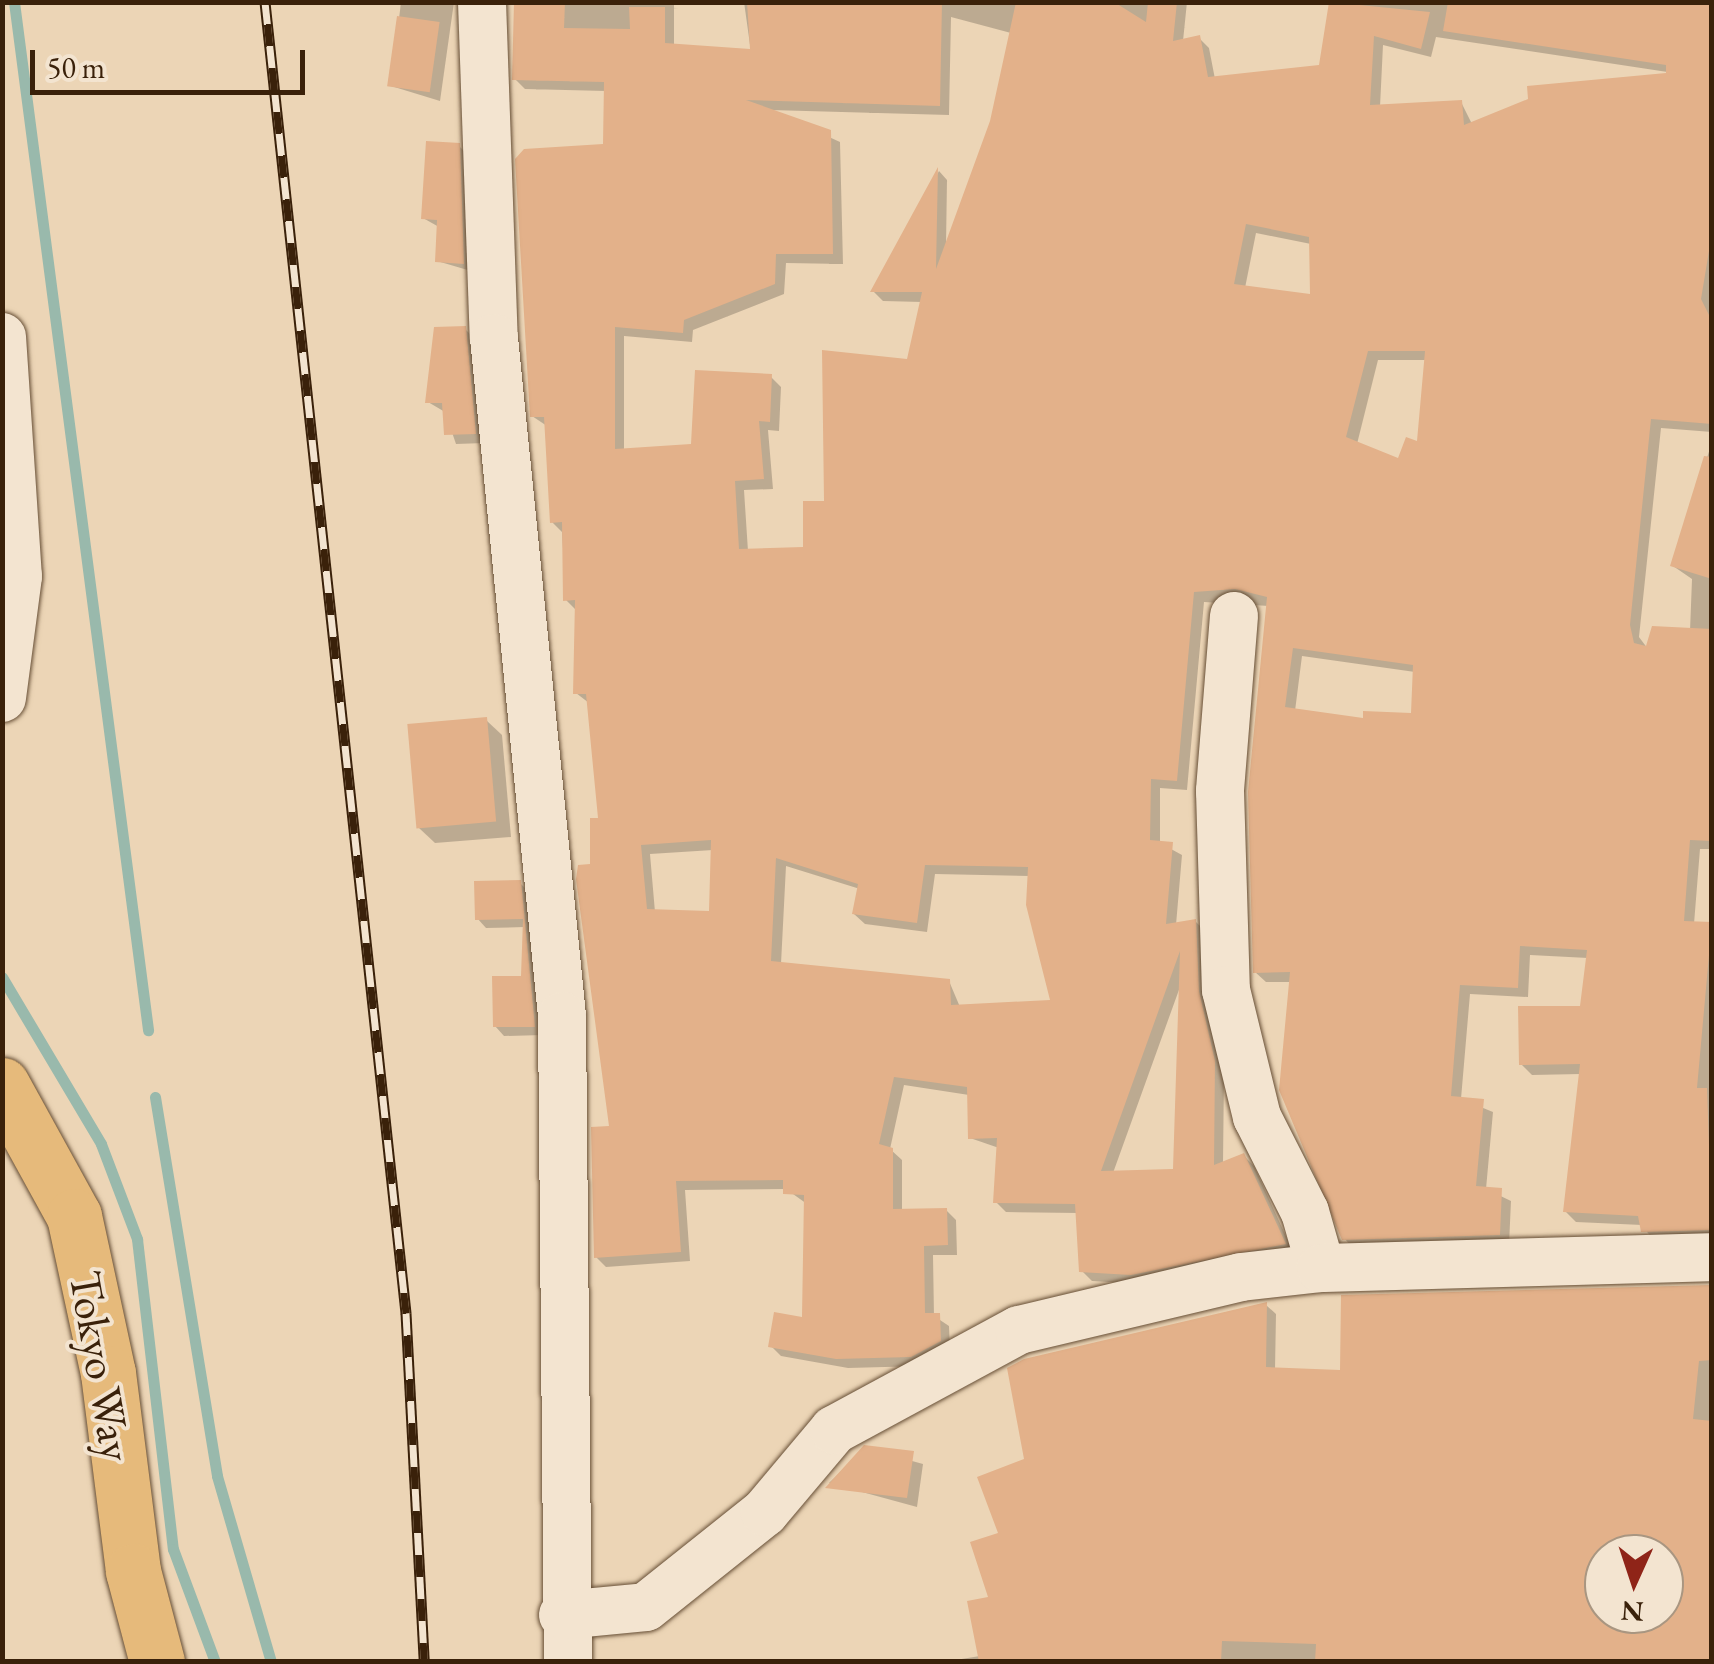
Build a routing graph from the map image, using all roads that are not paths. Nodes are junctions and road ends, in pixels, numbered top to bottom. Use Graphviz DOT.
graph roads {
  1 [pos="482,2"];
  2 [pos="2,337"];
  3 [pos="1234,616"];
  4 [pos="2,698"];
  5 [pos="2,1085"];
  6 [pos="1712,1257"];
  7 [pos="1321,1268"];
  8 [pos="563,1615"];
  9 [pos="158,1662"];
  10 [pos="568,1662"];
  1 -- 8 [label="street"];
  2 -- 4 [label="street"];
  3 -- 7 [label="street"];
  5 -- 9 [label="main road, Tokyo Way"];
  6 -- 7 [label="street"];
  7 -- 8 [label="street"];
  8 -- 10 [label="street"];
}
